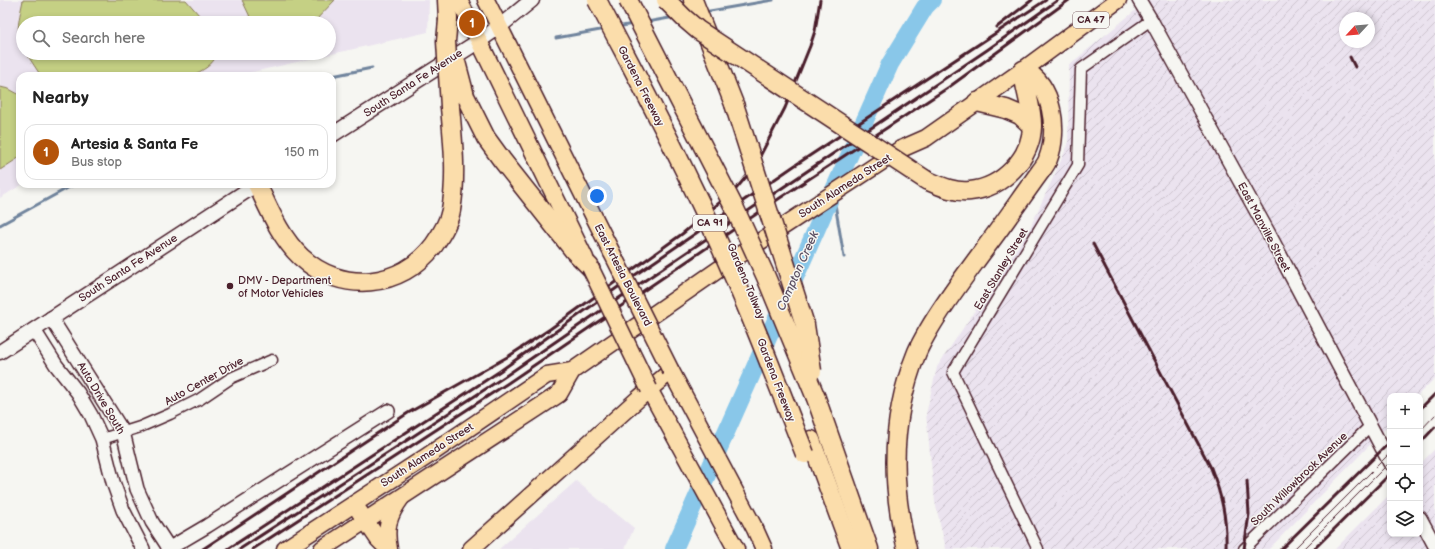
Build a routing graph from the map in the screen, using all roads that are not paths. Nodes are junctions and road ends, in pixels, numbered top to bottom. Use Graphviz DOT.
graph roads {
  1 [pos="447,0"];
  2 [pos="459,0"];
  3 [pos="486,0"];
  4 [pos="532,0"];
  5 [pos="597,0"];
  6 [pos="608,0"];
  7 [pos="628,0"];
  8 [pos="666,0"];
  9 [pos="693,0"];
  10 [pos="1118,0"];
  11 [pos="1138,0"];
  12 [pos="448,20"];
  13 [pos="1151,20"];
  14 [pos="499,27"];
  15 [pos="479,41"];
  16 [pos="1023,70"];
  17 [pos="977,102"];
  18 [pos="1032,126"];
  19 [pos="336,132"];
  20 [pos="251,188"];
  21 [pos="259,188"];
  22 [pos="590,268"];
  23 [pos="51,318"];
  24 [pos="34,330"];
  25 [pos="0,352"];
  26 [pos="272,360"];
  27 [pos="572,371"];
  28 [pos="671,371"];
  29 [pos="644,393"];
  30 [pos="816,398"];
  31 [pos="388,411"];
  32 [pos="1370,426"];
  33 [pos="124,432"];
  34 [pos="102,439"];
  35 [pos="808,447"];
  36 [pos="1387,456"];
  37 [pos="403,496"];
  38 [pos="353,504"];
  39 [pos="365,520"];
  40 [pos="1423,524"];
  41 [pos="865,544"];
  42 [pos="1435,546"];
  43 [pos="143,549"];
  44 [pos="169,549"];
  45 [pos="286,549"];
  46 [pos="322,549"];
  47 [pos="388,549"];
  48 [pos="471,549"];
  49 [pos="736,549"];
  50 [pos="764,549"];
  51 [pos="839,549"];
  52 [pos="851,549"];
  53 [pos="907,549"];
  54 [pos="1038,549"];
  55 [pos="1244,549"];
  1 -- 12 [label="highway"];
  2 -- 15 [label="main road"];
  3 -- 14 [label="main road, East Artesia Boulevard"];
  4 -- 14 [label="main road, South Santa Fe Avenue"];
  5 -- 35 [label="highway, Gardena Freeway / CA 91, bridge"];
  6 -- 35 [label="highway, Gardena Tollway"];
  7 -- 30 [label="highway, CA 91, bridge"];
  8 -- 18 [label="highway, bridge"];
  9 -- 30 [label="highway, bridge"];
  10 -- 16 [label="main road, South Alameda Street / CA 47"];
  11 -- 13 [label="street, East Manville Street"];
  12 -- 21 [label="highway, bridge"];
  12 -- 22 [label="highway, bridge"];
  13 -- 32 [label="street, East Manville Street"];
  13 -- 54 [label="street, East Stanley Street"];
  14 -- 15 [label="main road, South Santa Fe Avenue"];
  14 -- 28 [label="main road, East Artesia Boulevard, bridge"];
  15 -- 19 [label="main road, South Santa Fe Avenue"];
  15 -- 22 [label="main road"];
  16 -- 17 [label="main road, South Alameda Street"];
  16 -- 18 [label="highway"];
  16 -- 53 [label="highway"];
  17 -- 18 [label="highway"];
  17 -- 27 [label="main road, South Alameda Street, bridge"];
  20 -- 23 [label="main road, South Santa Fe Avenue"];
  22 -- 29 [label="main road, bridge"];
  23 -- 24 [label="main road, South Santa Fe Avenue"];
  23 -- 33 [label="street, Auto Drive South"];
  24 -- 25 [label="main road, South Santa Fe Avenue"];
  24 -- 34 [label="street, Auto Drive South"];
  26 -- 33 [label="street, Auto Center Drive"];
  27 -- 37 [label="main road, South Alameda Street"];
  27 -- 38 [label="main road, South Alameda Street"];
  28 -- 29 [label="main road"];
  28 -- 50 [label="main road, East Artesia Boulevard"];
  29 -- 48 [label="main road"];
  29 -- 49 [label="main road"];
  30 -- 41 [label="highway, CA 91"];
  31 -- 44 [label="street"];
  32 -- 36 [label="street, East Manville Street"];
  32 -- 55 [label="street, South Willowbrook Avenue"];
  33 -- 34 [label="street, Auto Center Drive"];
  33 -- 44 [label="street, Auto Drive South"];
  34 -- 43 [label="street, Auto Drive South"];
  35 -- 51 [label="highway, Gardena Freeway / CA 91"];
  35 -- 52 [label="highway, Gardena Tollway"];
  37 -- 39 [label="main road, South Alameda Street"];
  37 -- 47 [label="main road"];
  38 -- 39 [label="main road"];
  38 -- 45 [label="main road, South Alameda Street"];
  39 -- 46 [label="main road, South Alameda Street"];
  39 -- 47 [label="main road"];
  40 -- 42 [label="street"];
}
